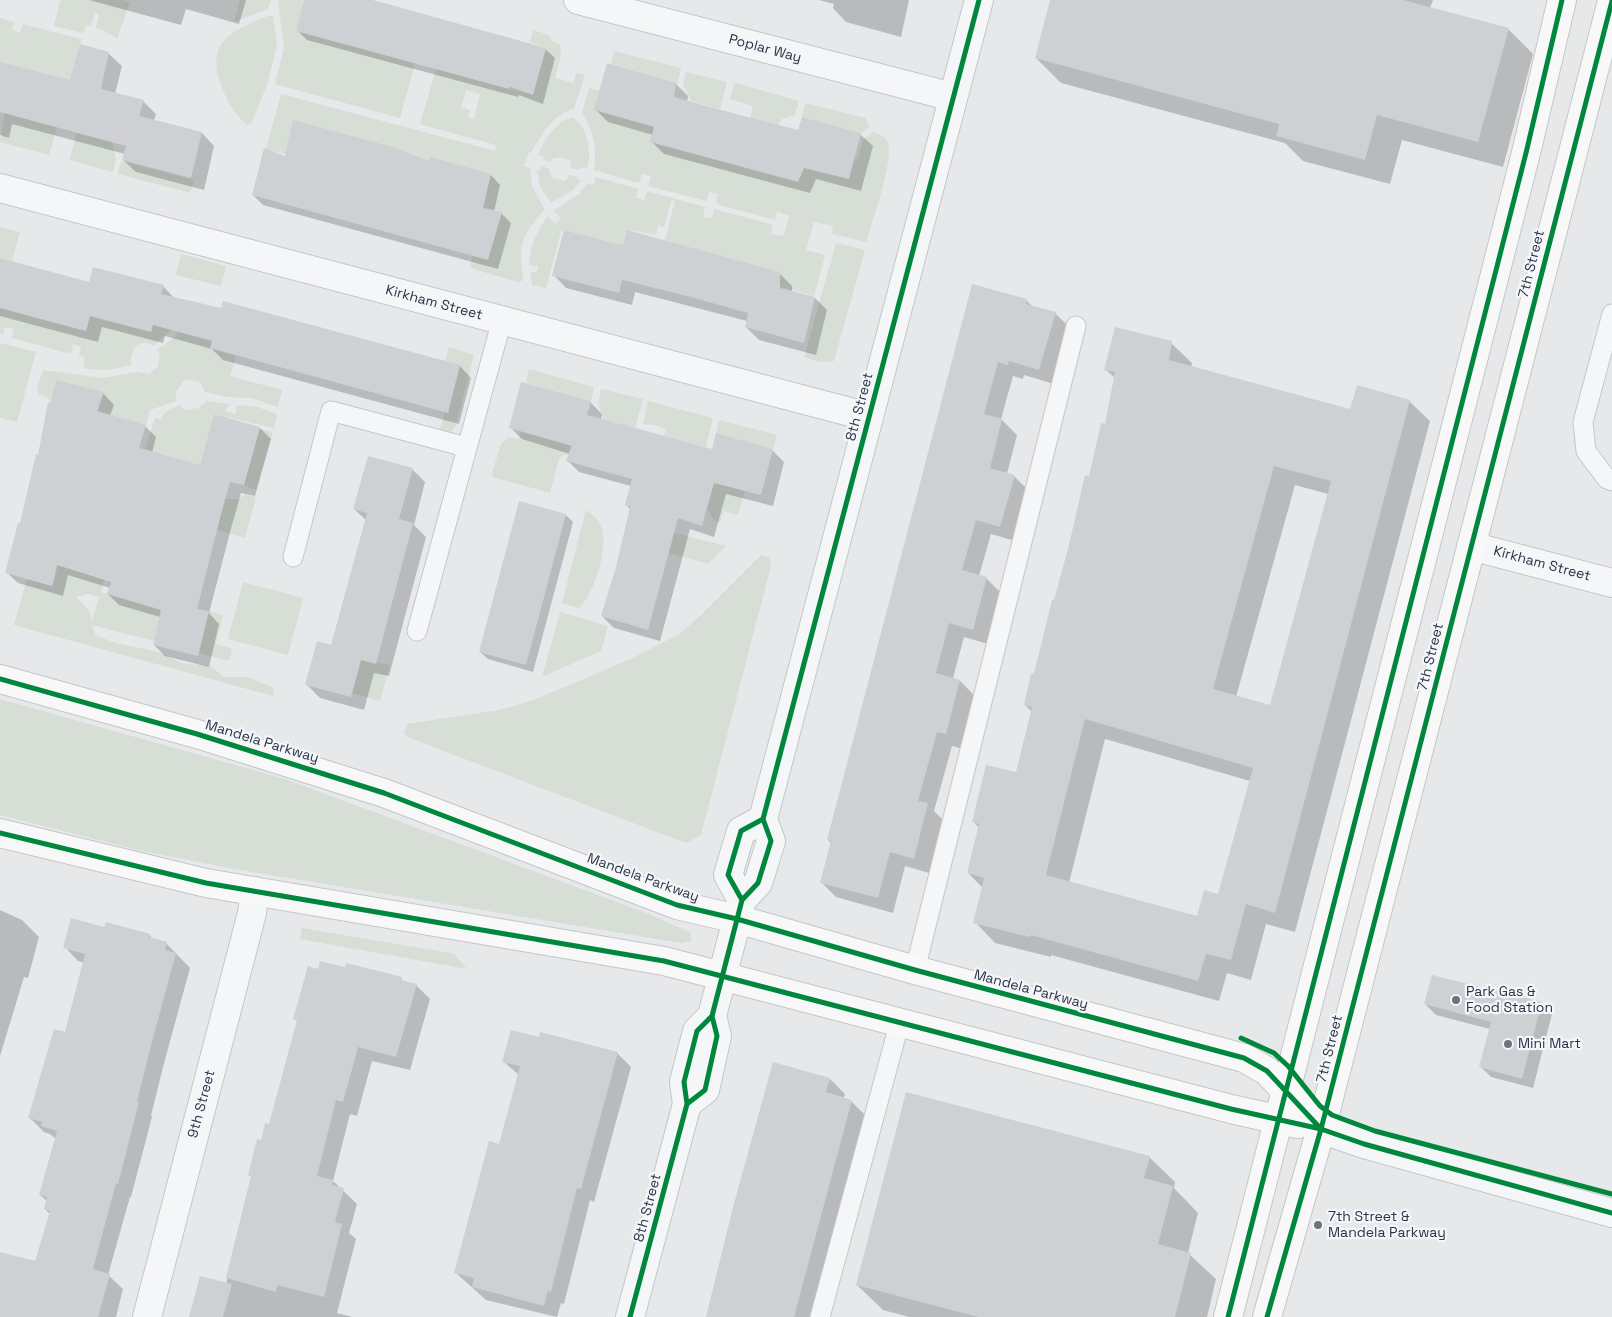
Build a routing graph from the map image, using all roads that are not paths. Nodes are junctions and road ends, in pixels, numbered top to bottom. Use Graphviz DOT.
graph roads {
  1 [pos="979,0"];
  2 [pos="1562,0"];
  3 [pos="1612,0"];
  4 [pos="589,2"];
  5 [pos="953,97"];
  6 [pos="0,188"];
  7 [pos="1612,314"];
  8 [pos="502,320"];
  9 [pos="1076,326"];
  10 [pos="869,417"];
  11 [pos="466,447"];
  12 [pos="1612,481"];
  13 [pos="1471,546"];
  14 [pos="292,557"];
  15 [pos="1612,583"];
  16 [pos="418,631"];
  17 [pos="0,679"];
  18 [pos="0,833"];
  19 [pos="256,891"];
  20 [pos="739,909"];
  21 [pos="915,970"];
  22 [pos="722,974"];
  23 [pos="900,1021"];
  24 [pos="1286,1090"];
  25 [pos="1279,1120"];
  26 [pos="1321,1129"];
  27 [pos="1612,1213"];
  28 [pos="147,1317"];
  29 [pos="630,1317"];
  30 [pos="820,1317"];
  31 [pos="1228,1317"];
  32 [pos="1267,1317"];
  1 -- 5 [label="street, 8th Street"];
  2 -- 24 [label="main road"];
  3 -- 13 [label="main road, 7th Street"];
  4 -- 5 [label="street, Poplar Way"];
  5 -- 10 [label="street, 8th Street"];
  6 -- 8 [label="street, Kirkham Street"];
  7 -- 12 [label="lane"];
  8 -- 10 [label="street, Kirkham Street"];
  8 -- 11 [label="lane"];
  9 -- 21 [label="lane"];
  10 -- 20 [label="street, 8th Street"];
  11 -- 14 [label="lane"];
  11 -- 16 [label="lane"];
  13 -- 15 [label="street, Kirkham Street"];
  13 -- 26 [label="main road, 7th Street"];
  17 -- 20 [label="main road, Mandela Parkway"];
  18 -- 19 [label="main road, Mandela Parkway"];
  19 -- 22 [label="main road, Mandela Parkway"];
  19 -- 28 [label="street, 9th Street"];
  20 -- 21 [label="main road, Mandela Parkway"];
  20 -- 22 [label="street, 8th Street"];
  21 -- 24 [label="main road, Mandela Parkway"];
  22 -- 23 [label="main road, Mandela Parkway"];
  22 -- 29 [label="street, 8th Street"];
  23 -- 25 [label="main road, Mandela Parkway"];
  23 -- 30 [label="lane"];
  24 -- 25 [label="main road"];
  24 -- 26 [label="main road, Mandela Parkway"];
  25 -- 26 [label="main road, Mandela Parkway"];
  25 -- 31 [label="main road"];
  26 -- 27 [label="street, Mandela Parkway"];
  26 -- 32 [label="main road, 7th Street"];
}
